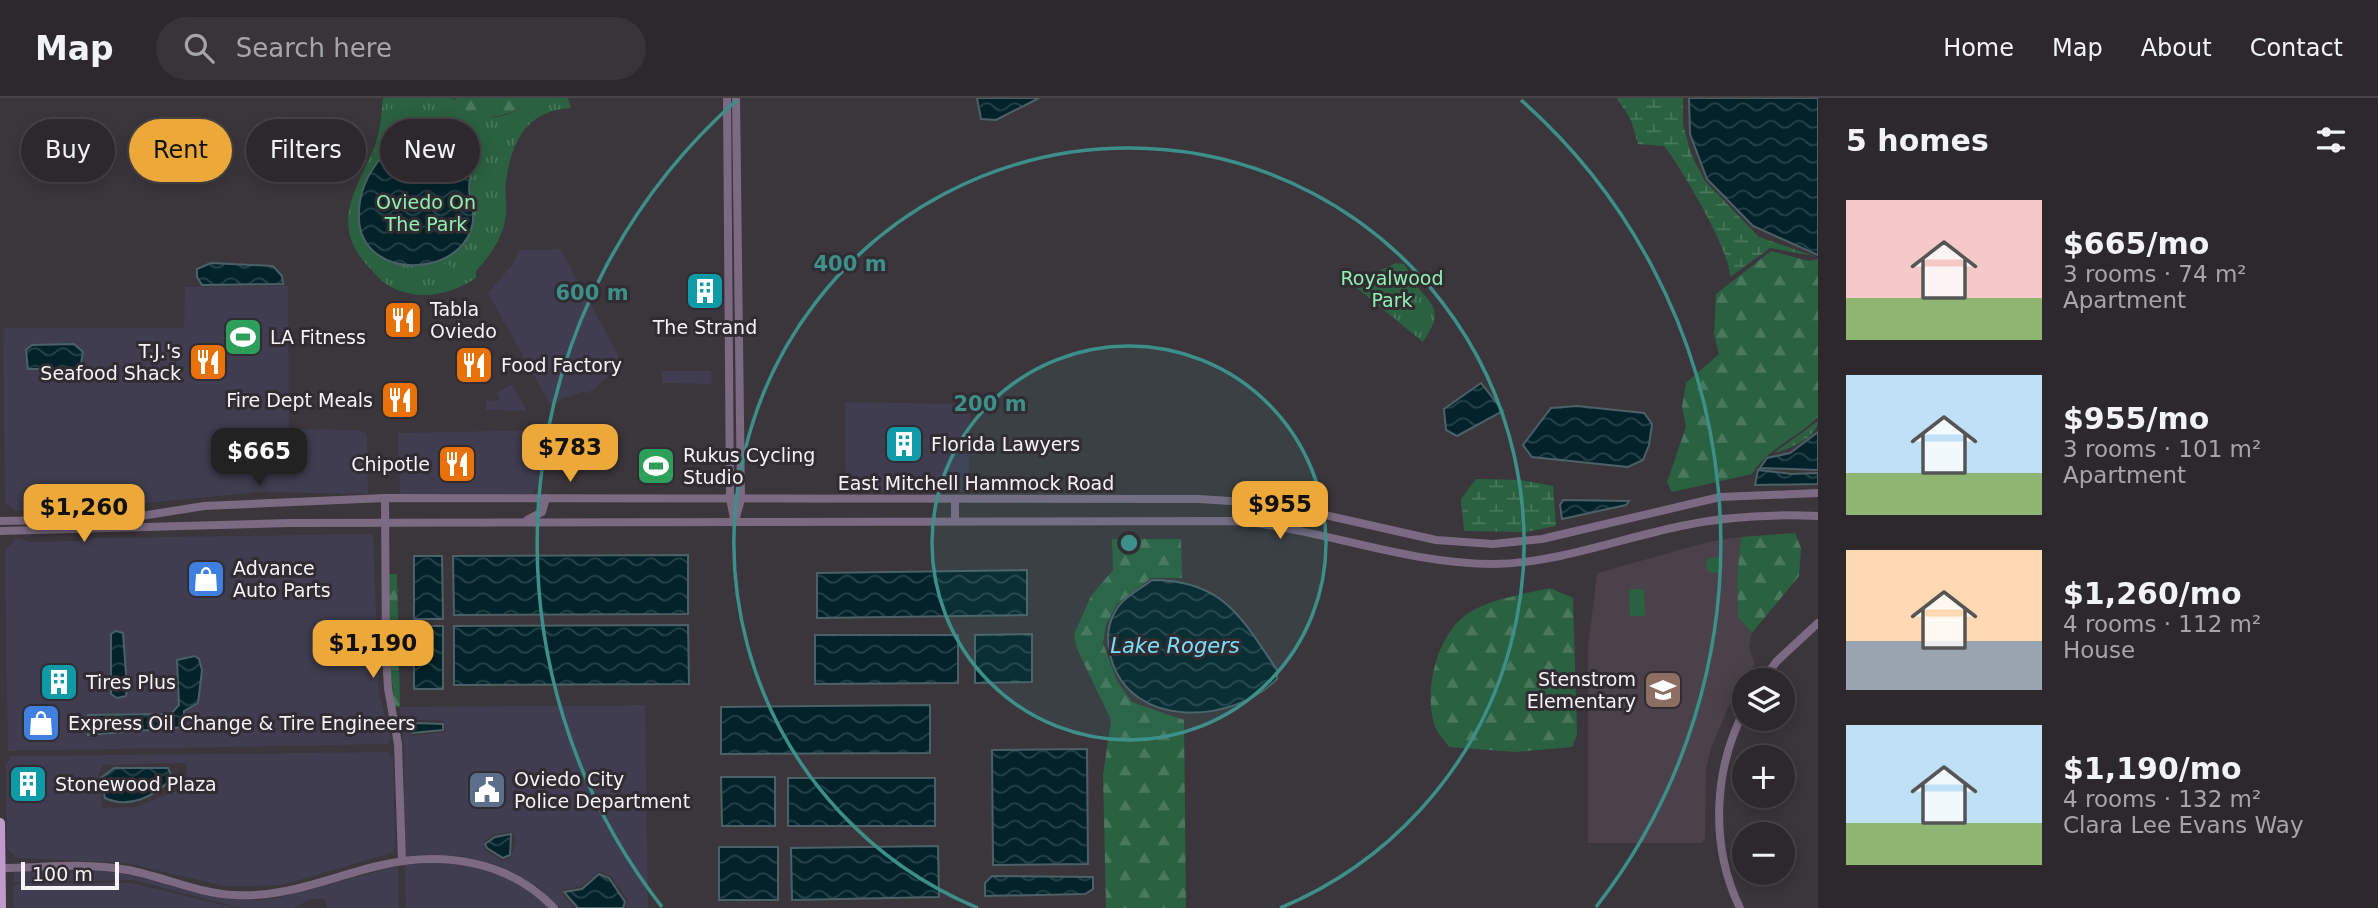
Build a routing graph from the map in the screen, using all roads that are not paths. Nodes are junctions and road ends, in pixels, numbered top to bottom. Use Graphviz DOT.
graph roads {
  1 [pos="727,98"];
  2 [pos="736,98"];
  3 [pos="730,357"];
  4 [pos="741,358"];
  5 [pos="1818,493"];
  6 [pos="385,498"];
  7 [pos="546,498"];
  8 [pos="730,499"];
  9 [pos="741,499"];
  10 [pos="955,500"];
  11 [pos="1818,516"];
  12 [pos="0,521"];
  13 [pos="735,521"];
  14 [pos="955,521"];
  15 [pos="386,522"];
  16 [pos="521,522"];
  17 [pos="0,531"];
  18 [pos="1818,623"];
  19 [pos="1772,668"];
  20 [pos="1736,731"];
  21 [pos="0,823"];
  22 [pos="402,861"];
  23 [pos="0,868"];
  24 [pos="1,908"];
  25 [pos="554,908"];
  26 [pos="1740,908"];
  1 -- 3 [label="street"];
  2 -- 4 [label="street"];
  3 -- 4 [label="street"];
  3 -- 8 [label="street"];
  4 -- 9 [label="street"];
  5 -- 10 [label="street, East Mitchell Hammock Road"];
  6 -- 7 [label="street, East Mitchell Hammock Road"];
  6 -- 12 [label="street, East Mitchell Hammock Road"];
  6 -- 15 [label="street"];
  7 -- 8 [label="street, East Mitchell Hammock Road"];
  7 -- 16 [label="street"];
  8 -- 9 [label="street, East Mitchell Hammock Road"];
  8 -- 13 [label="street"];
  9 -- 10 [label="street, East Mitchell Hammock Road"];
  9 -- 13 [label="street"];
  10 -- 14 [label="street"];
  11 -- 14 [label="street, East Mitchell Hammock Road"];
  13 -- 14 [label="street, East Mitchell Hammock Road"];
  13 -- 16 [label="street, East Mitchell Hammock Road"];
  15 -- 16 [label="street, East Mitchell Hammock Road"];
  15 -- 17 [label="street, East Mitchell Hammock Road"];
  15 -- 22 [label="street"];
  18 -- 19 [label="street"];
  20 -- 26 [label="street"];
  21 -- 23 [label="main road"];
  22 -- 23 [label="street"];
  22 -- 25 [label="street"];
  23 -- 24 [label="main road"];
}
